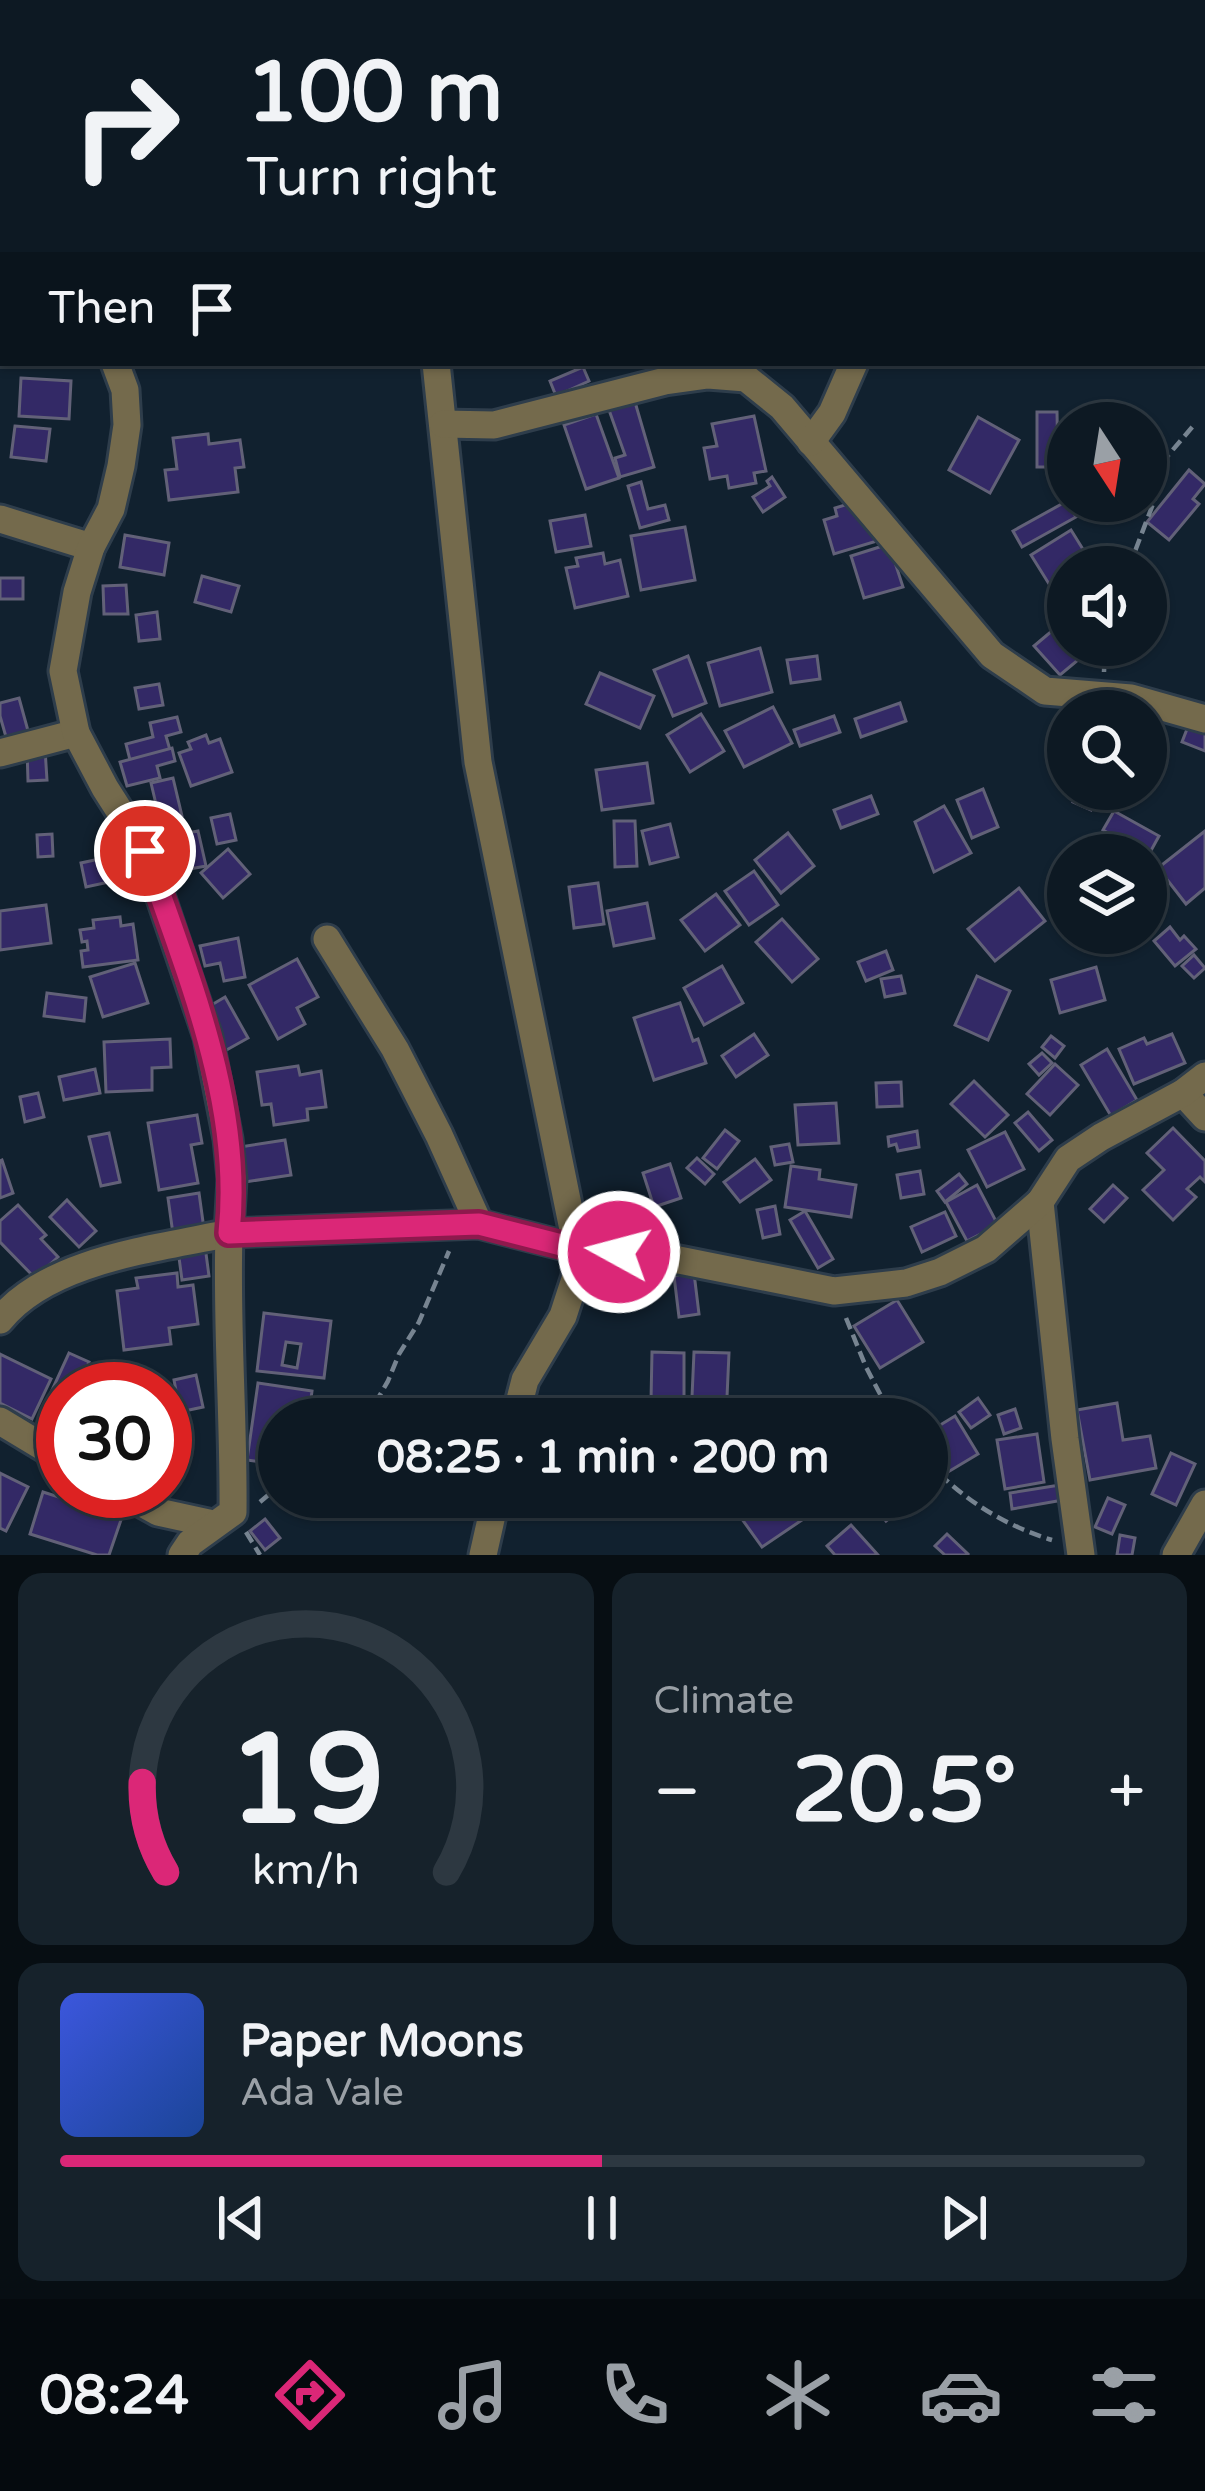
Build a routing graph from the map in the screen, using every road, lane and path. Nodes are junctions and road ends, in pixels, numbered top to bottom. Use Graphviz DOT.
graph roads {
  1 [pos="116,366"];
  2 [pos="436,366"];
  3 [pos="853,366"];
  4 [pos="745,371"];
  5 [pos="443,424"];
  6 [pos="1194,425"];
  7 [pos="812,442"];
  8 [pos="0,519"];
  9 [pos="1137,546"];
  10 [pos="91,547"];
  11 [pos="1205,719"];
  12 [pos="76,733"];
  13 [pos="0,753"];
  14 [pos="327,939"];
  15 [pos="1194,1084"];
  16 [pos="1205,1117"];
  17 [pos="1040,1202"];
  18 [pos="479,1224"];
  19 [pos="229,1233"];
  20 [pos="577,1249"];
  21 [pos="834,1291"];
  22 [pos="0,1320"];
  23 [pos="378,1398"];
  24 [pos="520,1398"];
  25 [pos="882,1398"];
  26 [pos="0,1421"];
  27 [pos="36,1443"];
  28 [pos="948,1484"];
  29 [pos="1205,1504"];
  30 [pos="186,1518"];
  31 [pos="491,1518"];
  32 [pos="213,1524"];
  33 [pos="1080,1552"];
  34 [pos="182,1555"];
  35 [pos="483,1555"];
  36 [pos="1176,1555"];
  1 -- 10 [label="street"];
  2 -- 5 [label="street"];
  3 -- 7 [label="street"];
  4 -- 5 [label="street"];
  4 -- 7 [label="street"];
  5 -- 20 [label="street"];
  6 -- 9 [label="path"];
  7 -- 11 [label="street"];
  8 -- 10 [label="street"];
  10 -- 12 [label="street"];
  12 -- 13 [label="street"];
  12 -- 19 [label="street"];
  14 -- 18 [label="street"];
  15 -- 16 [label="street"];
  15 -- 17 [label="street"];
  17 -- 21 [label="street"];
  17 -- 33 [label="street"];
  18 -- 19 [label="street"];
  18 -- 20 [label="street"];
  18 -- 23 [label="path"];
  19 -- 22 [label="street"];
  19 -- 32 [label="street"];
  20 -- 21 [label="street"];
  20 -- 24 [label="street"];
  21 -- 25 [label="path"];
  26 -- 27 [label="street"];
  28 -- 33 [label="path"];
  29 -- 36 [label="street"];
  30 -- 32 [label="street"];
  31 -- 35 [label="street"];
  32 -- 34 [label="street"];
}
